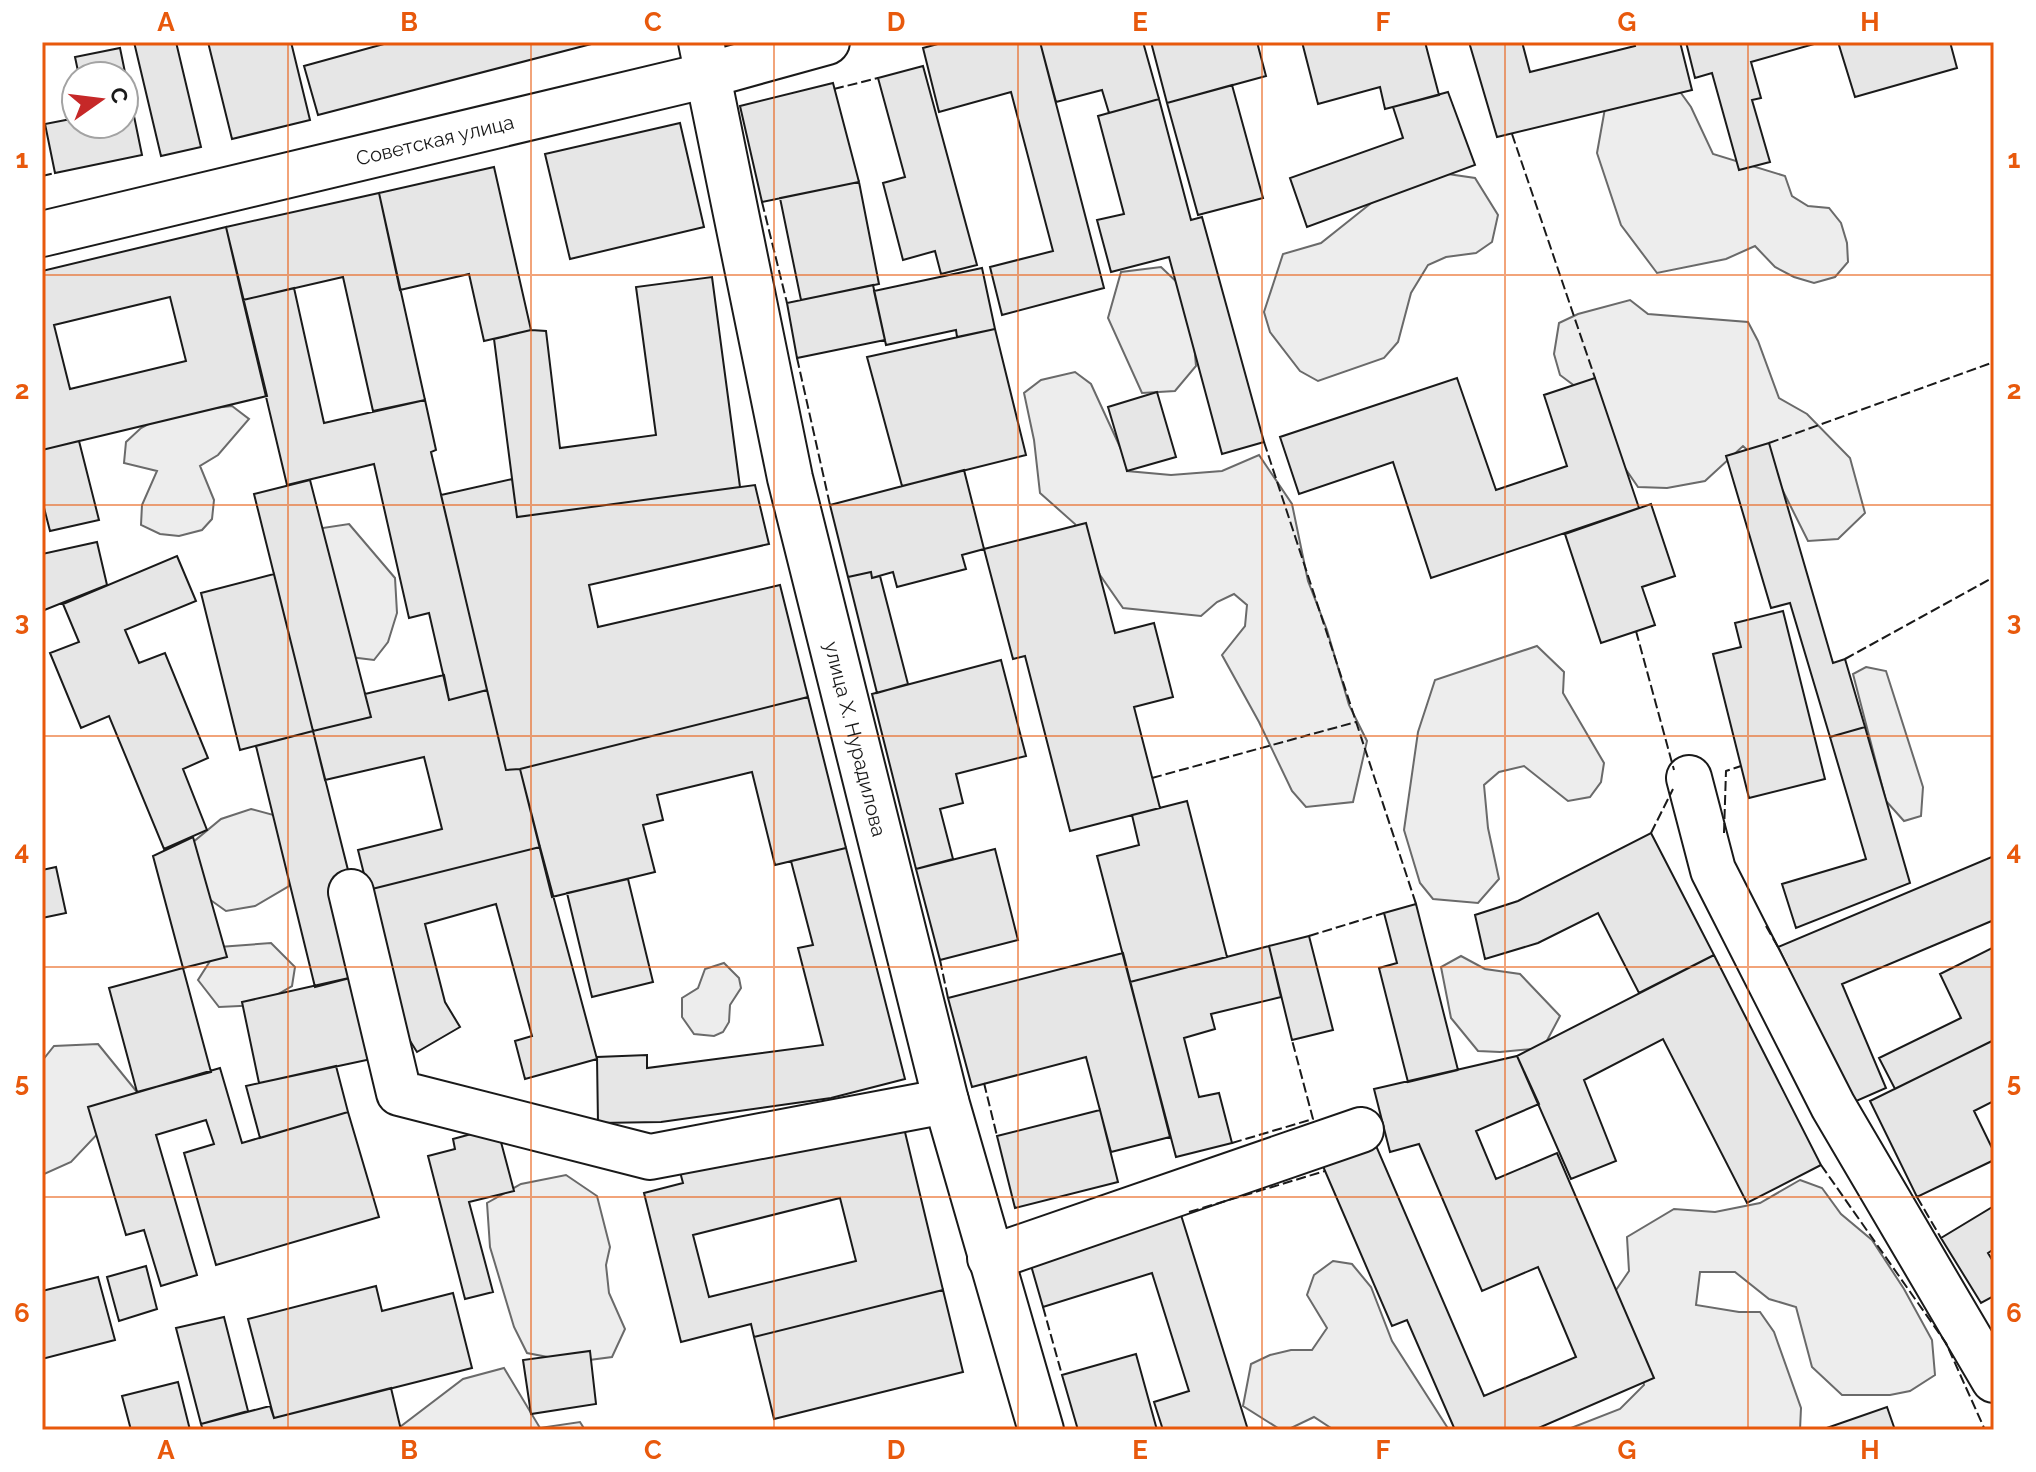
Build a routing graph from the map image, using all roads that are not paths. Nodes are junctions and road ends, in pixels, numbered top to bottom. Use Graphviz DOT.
graph roads {
  1 [pos="827,42"];
  2 [pos="704,58"];
  3 [pos="42,234"];
  4 [pos="1689,778"];
  5 [pos="351,892"];
  6 [pos="946,1101"];
  7 [pos="1361,1130"];
  8 [pos="990,1258"];
  9 [pos="1994,1380"];
  10 [pos="1041,1430"];
  1 -- 2 [label="street, Советская улица"];
  2 -- 3 [label="street, Советская улица"];
  2 -- 6 [label="street, улица Х. Нурадилова"];
  4 -- 9 [label="street"];
  5 -- 6 [label="street"];
  6 -- 8 [label="street, улица Х. Нурадилова"];
  7 -- 8 [label="street"];
  8 -- 10 [label="street, улица Х. Нурадилова"];
}
